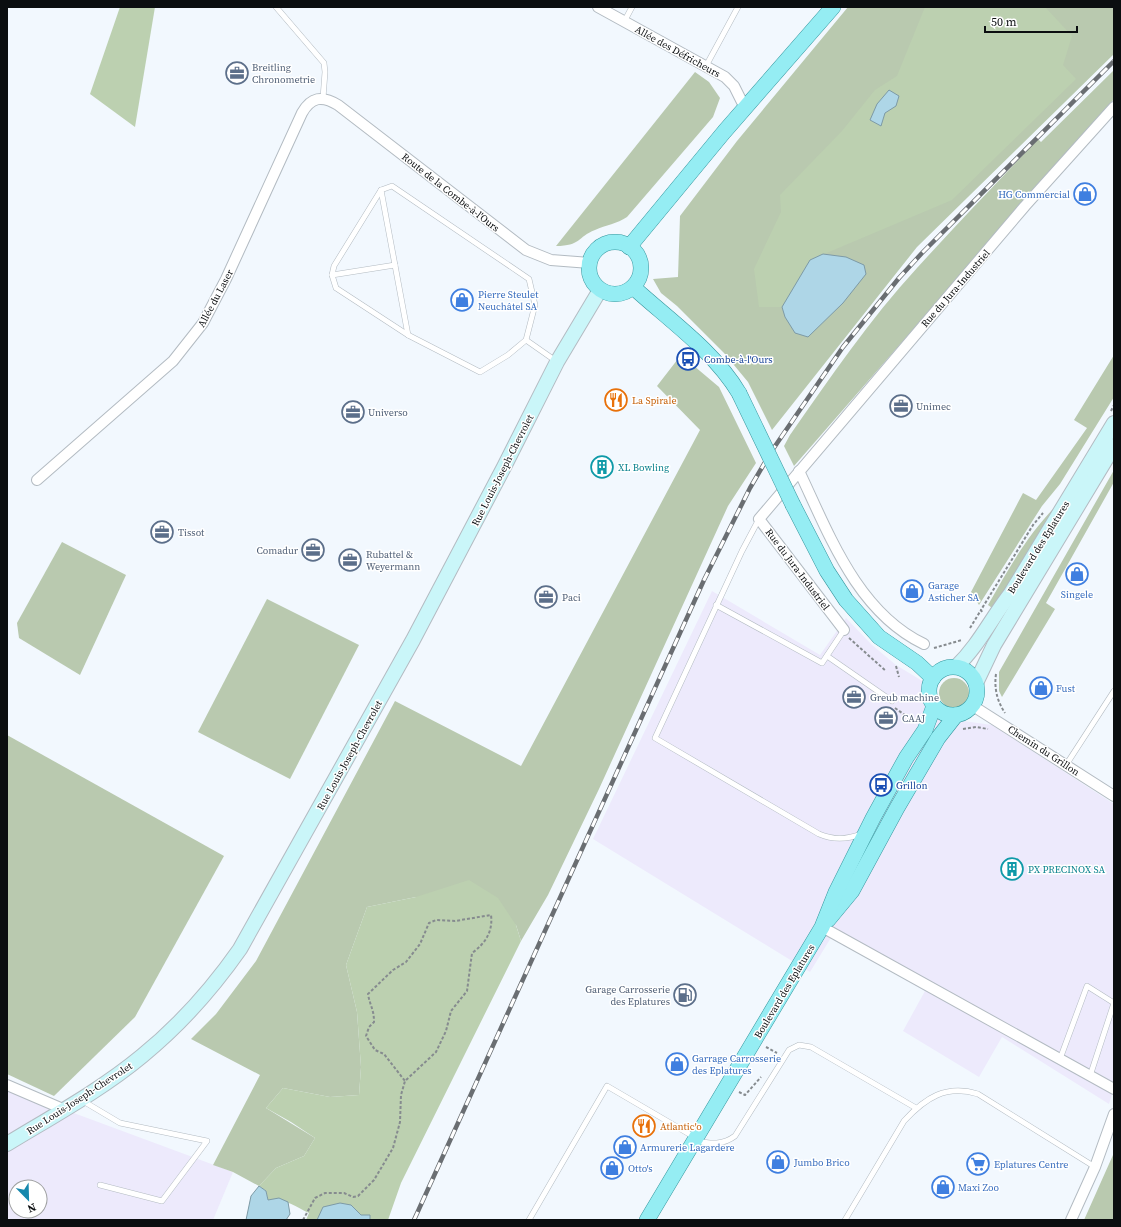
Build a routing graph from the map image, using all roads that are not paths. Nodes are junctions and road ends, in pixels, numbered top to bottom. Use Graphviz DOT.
graph roads {
  1 [pos="276,7"];
  2 [pos="598,7"];
  3 [pos="632,7"];
  4 [pos="738,7"];
  5 [pos="833,7"];
  6 [pos="624,22"];
  7 [pos="706,66"];
  8 [pos="323,98"];
  9 [pos="745,108"];
  10 [pos="1113,110"];
  11 [pos="381,190"];
  12 [pos="629,247"];
  13 [pos="590,263"];
  14 [pos="394,265"];
  15 [pos="332,275"];
  16 [pos="633,287"];
  17 [pos="600,290"];
  18 [pos="408,335"];
  19 [pos="526,340"];
  20 [pos="557,362"];
  21 [pos="1114,423"];
  22 [pos="1114,446"];
  23 [pos="1110,460"];
  24 [pos="799,471"];
  25 [pos="37,480"];
  26 [pos="760,519"];
  27 [pos="716,605"];
  28 [pos="844,630"];
  29 [pos="927,646"];
  30 [pos="827,656"];
  31 [pos="956,667"];
  32 [pos="933,678"];
  33 [pos="976,682"];
  34 [pos="1114,691"];
  35 [pos="892,701"];
  36 [pos="934,706"];
  37 [pos="973,706"];
  38 [pos="956,715"];
  39 [pos="1066,765"];
  40 [pos="1114,796"];
  41 [pos="868,831"];
  42 [pos="822,927"];
  43 [pos="1060,1059"];
  44 [pos="1090,1076"];
  45 [pos="7,1085"];
  46 [pos="1114,1089"];
  47 [pos="80,1099"];
  48 [pos="916,1108"];
  49 [pos="63,1110"];
  50 [pos="1114,1114"];
  51 [pos="695,1139"];
  52 [pos="7,1144"];
  53 [pos="1095,1167"];
  54 [pos="100,1185"];
  55 [pos="529,1220"];
  56 [pos="647,1220"];
  57 [pos="845,1220"];
  58 [pos="1071,1220"];
  1 -- 8 [label="lane"];
  2 -- 6 [label="street, Allée des Défricheurs"];
  3 -- 6 [label="lane"];
  4 -- 7 [label="lane"];
  5 -- 9 [label="main road"];
  6 -- 7 [label="street, Allée des Défricheurs"];
  7 -- 9 [label="street, Allée des Défricheurs"];
  8 -- 13 [label="street, Route de la Combe-à-l'Ours"];
  8 -- 25 [label="street, Allée du Laser"];
  9 -- 12 [label="main road"];
  10 -- 24 [label="street, Rue du Jura-Industriel"];
  11 -- 14 [label="lane"];
  11 -- 15 [label="lane"];
  11 -- 19 [label="lane"];
  12 -- 13 [label="main road"];
  12 -- 16 [label="main road"];
  13 -- 17 [label="main road"];
  14 -- 15 [label="lane"];
  14 -- 18 [label="lane"];
  15 -- 18 [label="lane"];
  16 -- 17 [label="main road"];
  16 -- 32 [label="main road, bridge"];
  17 -- 20 [label="main road, Rue Louis-Joseph-Chevrolet"];
  18 -- 19 [label="lane"];
  19 -- 20 [label="lane"];
  20 -- 47 [label="main road, Rue Louis-Joseph-Chevrolet"];
  21 -- 31 [label="main road, Boulevard des Eplatures"];
  22 -- 23 [label="main road, Boulevard des Eplatures"];
  23 -- 33 [label="main road, Boulevard des Eplatures"];
  24 -- 26 [label="street, Rue du Jura-Industriel"];
  24 -- 29 [label="street"];
  26 -- 27 [label="lane"];
  26 -- 28 [label="street, Rue du Jura-Industriel"];
  27 -- 30 [label="lane"];
  27 -- 41 [label="lane"];
  28 -- 30 [label="lane"];
  30 -- 35 [label="lane"];
  31 -- 32 [label="main road"];
  31 -- 33 [label="main road"];
  32 -- 36 [label="main road"];
  33 -- 37 [label="main road"];
  34 -- 39 [label="lane"];
  36 -- 38 [label="main road"];
  36 -- 41 [label="main road, Boulevard des Eplatures"];
  37 -- 38 [label="main road"];
  37 -- 39 [label="street, Chemin du Grillon"];
  38 -- 42 [label="main road, Boulevard des Eplatures"];
  39 -- 40 [label="street, Chemin du Grillon"];
  41 -- 42 [label="main road, Boulevard des Eplatures"];
  42 -- 43 [label="street"];
  42 -- 51 [label="main road, Boulevard des Eplatures"];
  43 -- 44 [label="street"];
  43 -- 44 [label="lane"];
  44 -- 46 [label="street"];
  45 -- 49 [label="street"];
  47 -- 49 [label="main road, Rue Louis-Joseph-Chevrolet"];
  47 -- 54 [label="lane"];
  48 -- 51 [label="lane"];
  48 -- 53 [label="lane"];
  48 -- 57 [label="lane"];
  49 -- 52 [label="main road, Rue Louis-Joseph-Chevrolet"];
  50 -- 53 [label="street"];
  51 -- 55 [label="lane"];
  51 -- 56 [label="main road, Boulevard des Eplatures"];
  53 -- 58 [label="street"];
}
